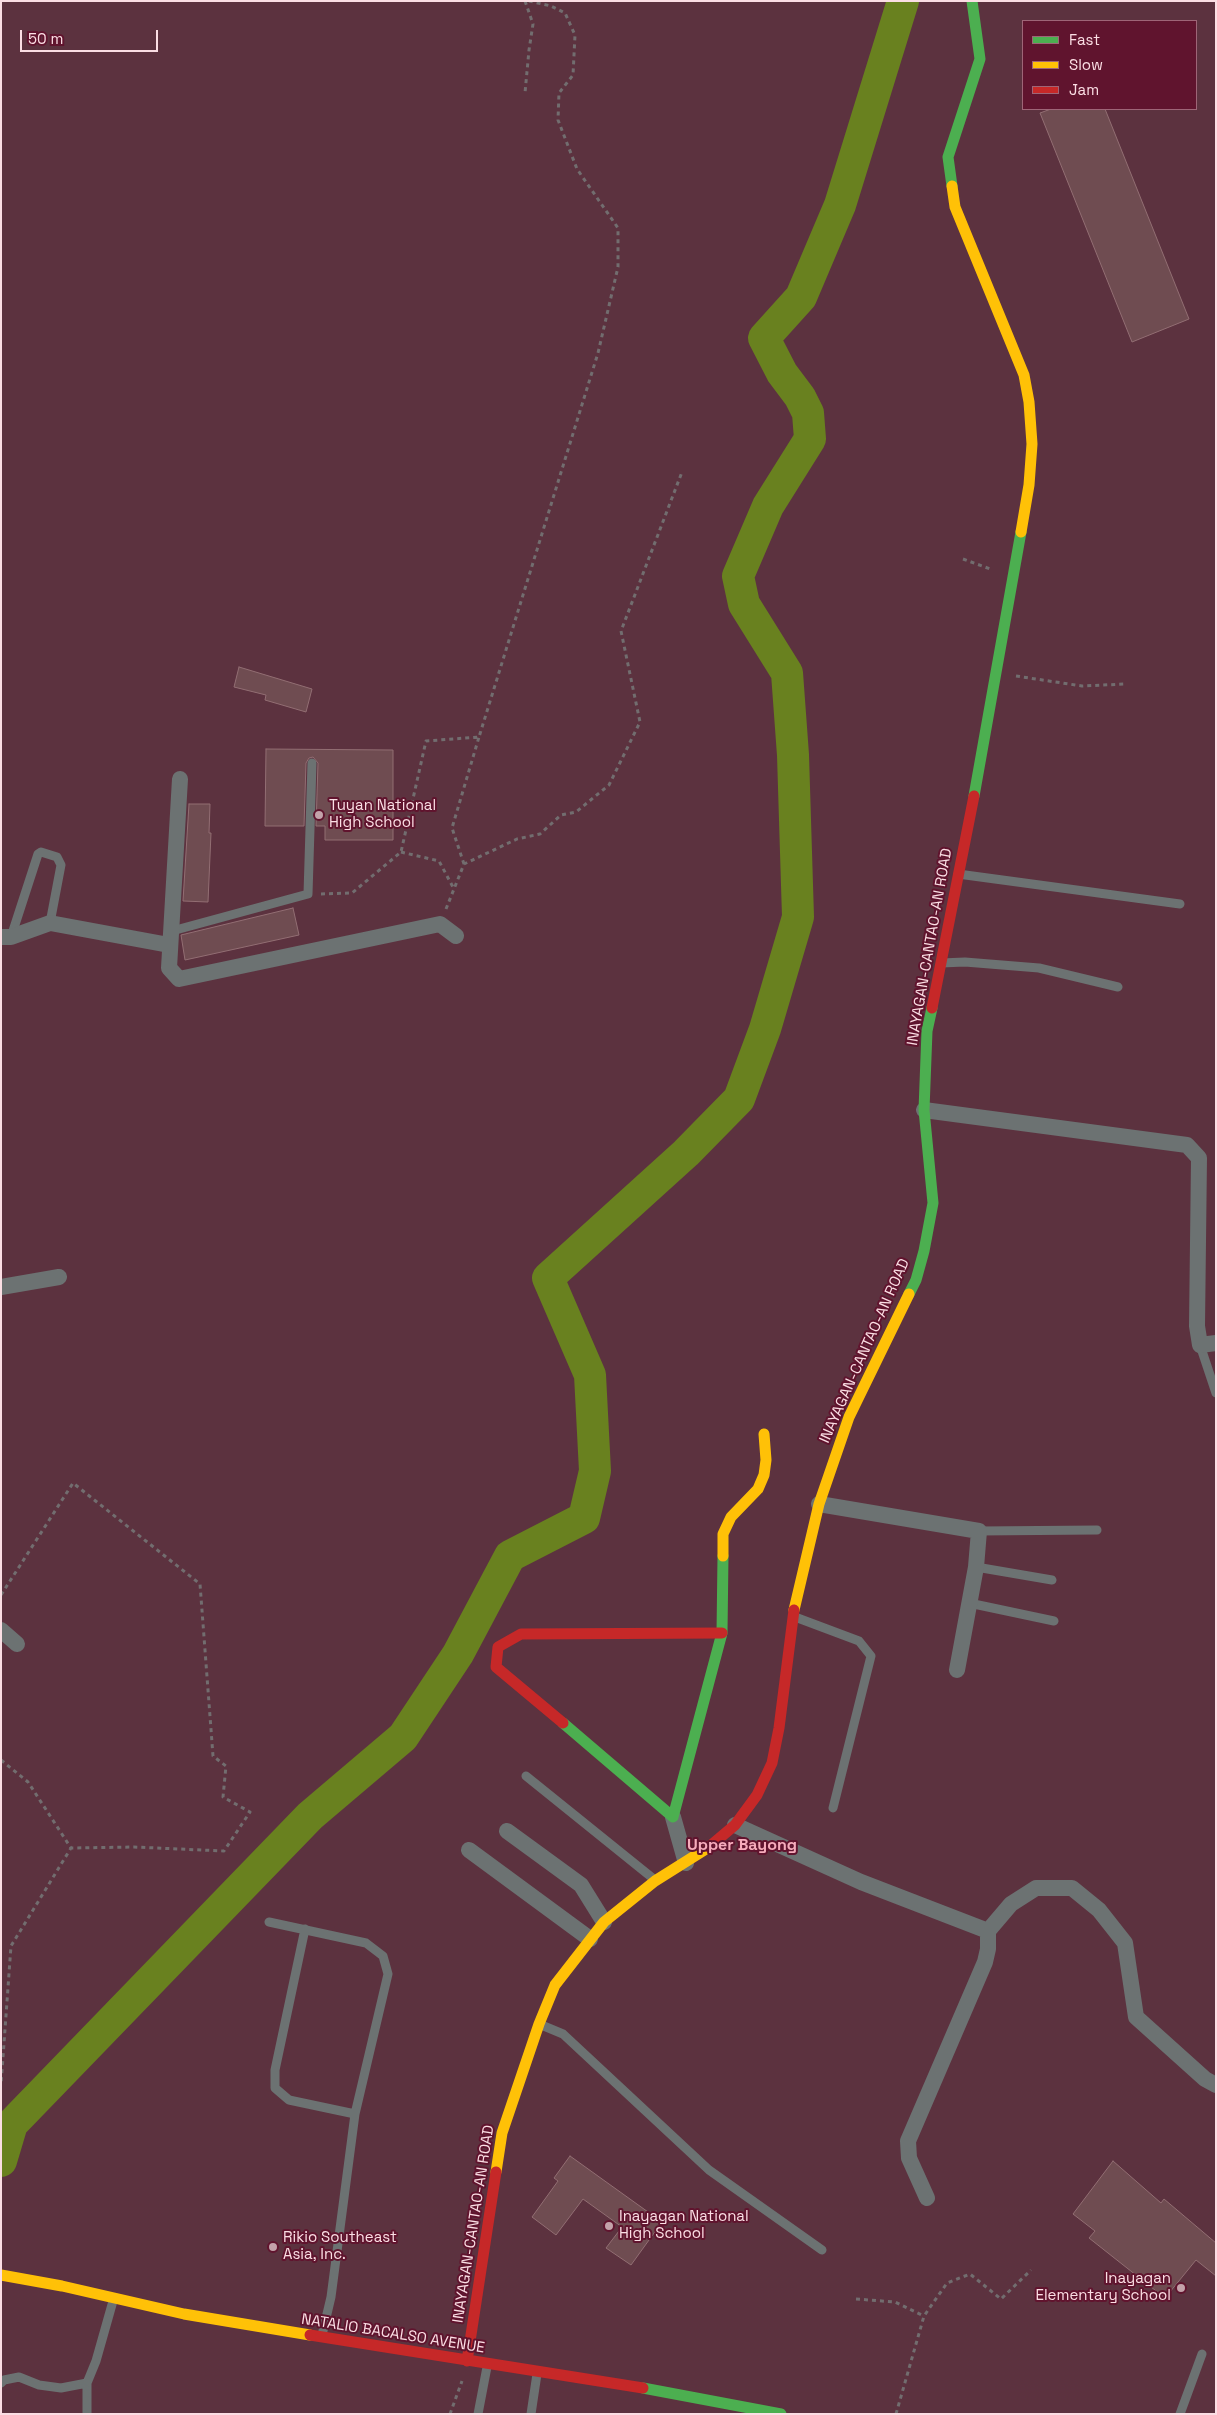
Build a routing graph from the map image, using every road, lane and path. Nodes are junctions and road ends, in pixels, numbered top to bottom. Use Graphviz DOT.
graph roads {
  1 [pos="527,1"];
  2 [pos="972,1"];
  3 [pos="525,93"];
  4 [pos="682,472"];
  5 [pos="963,559"];
  6 [pos="1013,577"];
  7 [pos="996,674"];
  8 [pos="1125,684"];
  9 [pos="479,737"];
  10 [pos="312,763"];
  11 [pos="180,778"];
  12 [pos="401,852"];
  13 [pos="464,864"];
  14 [pos="958,874"];
  15 [pos="454,890"];
  16 [pos="308,894"];
  17 [pos="1180,904"];
  18 [pos="50,923"];
  19 [pos="440,924"];
  20 [pos="456,936"];
  21 [pos="6,937"];
  22 [pos="170,938"];
  23 [pos="940,963"];
  24 [pos="1118,987"];
  25 [pos="924,1110"];
  26 [pos="59,1277"];
  27 [pos="1,1287"];
  28 [pos="1208,1344"];
  29 [pos="1216,1394"];
  30 [pos="764,1434"];
  31 [pos="819,1504"];
  32 [pos="1097,1530"];
  33 [pos="979,1531"];
  34 [pos="976,1567"];
  35 [pos="1052,1580"];
  36 [pos="1,1595"];
  37 [pos="969,1603"];
  38 [pos="793,1616"];
  39 [pos="1054,1621"];
  40 [pos="1,1630"];
  41 [pos="722,1633"];
  42 [pos="17,1644"];
  43 [pos="957,1670"];
  44 [pos="1,1760"];
  45 [pos="526,1776"];
  46 [pos="834,1808"];
  47 [pos="673,1817"];
  48 [pos="735,1825"];
  49 [pos="507,1831"];
  50 [pos="71,1848"];
  51 [pos="469,1850"];
  52 [pos="686,1863"];
  53 [pos="655,1881"];
  54 [pos="269,1922"];
  55 [pos="604,1922"];
  56 [pos="305,1929"];
  57 [pos="988,1931"];
  58 [pos="590,1939"];
  59 [pos="538,2024"];
  60 [pos="1,2085"];
  61 [pos="1216,2086"];
  62 [pos="355,2114"];
  63 [pos="927,2198"];
  64 [pos="822,2250"];
  65 [pos="1031,2270"];
  66 [pos="1,2275"];
  67 [pos="114,2298"];
  68 [pos="856,2300"];
  69 [pos="924,2316"];
  70 [pos="322,2337"];
  71 [pos="1202,2354"];
  72 [pos="467,2361"];
  73 [pos="487,2364"];
  74 [pos="537,2372"];
  75 [pos="87,2382"];
  76 [pos="1,2383"];
  77 [pos="87,2414"];
  78 [pos="450,2414"];
  79 [pos="478,2414"];
  80 [pos="531,2414"];
  81 [pos="781,2414"];
  82 [pos="896,2414"];
  83 [pos="1180,2414"];
  1 -- 3 [label="path"];
  1 -- 9 [label="path"];
  2 -- 6 [label="main road, INAYAGAN-CANTAO-AN ROAD"];
  4 -- 13 [label="path"];
  5 -- 6 [label="path"];
  6 -- 7 [label="main road, INAYAGAN-CANTAO-AN ROAD"];
  7 -- 8 [label="path"];
  7 -- 14 [label="main road, INAYAGAN-CANTAO-AN ROAD"];
  9 -- 12 [label="path"];
  9 -- 13 [label="path"];
  10 -- 16 [label="lane"];
  11 -- 22 [label="street"];
  12 -- 15 [label="path"];
  12 -- 16 [label="path"];
  13 -- 15 [label="path"];
  14 -- 17 [label="lane"];
  14 -- 23 [label="main road, INAYAGAN-CANTAO-AN ROAD"];
  15 -- 19 [label="path"];
  16 -- 22 [label="lane"];
  18 -- 21 [label="street"];
  18 -- 21 [label="lane"];
  18 -- 22 [label="street"];
  19 -- 20 [label="street"];
  19 -- 22 [label="street"];
  23 -- 24 [label="lane"];
  23 -- 25 [label="main road, INAYAGAN-CANTAO-AN ROAD"];
  25 -- 28 [label="street"];
  25 -- 31 [label="main road, INAYAGAN-CANTAO-AN ROAD"];
  26 -- 27 [label="street"];
  28 -- 29 [label="lane"];
  30 -- 41 [label="main road"];
  31 -- 33 [label="street"];
  31 -- 38 [label="main road, INAYAGAN-CANTAO-AN ROAD"];
  32 -- 33 [label="lane"];
  33 -- 34 [label="street"];
  34 -- 35 [label="lane"];
  34 -- 37 [label="street"];
  36 -- 50 [label="path"];
  37 -- 39 [label="lane"];
  37 -- 43 [label="street"];
  38 -- 46 [label="lane"];
  38 -- 48 [label="main road, INAYAGAN-CANTAO-AN ROAD"];
  40 -- 42 [label="street"];
  41 -- 47 [label="main road"];
  41 -- 47 [label="main road"];
  44 -- 50 [label="path"];
  45 -- 53 [label="lane"];
  47 -- 52 [label="street"];
  48 -- 52 [label="main road, INAYAGAN-CANTAO-AN ROAD"];
  48 -- 57 [label="street"];
  49 -- 55 [label="street"];
  50 -- 60 [label="path"];
  51 -- 58 [label="street"];
  52 -- 53 [label="main road, INAYAGAN-CANTAO-AN ROAD"];
  53 -- 55 [label="main road, INAYAGAN-CANTAO-AN ROAD"];
  54 -- 56 [label="lane"];
  55 -- 58 [label="main road, INAYAGAN-CANTAO-AN ROAD"];
  56 -- 62 [label="lane"];
  56 -- 62 [label="lane"];
  57 -- 61 [label="street"];
  57 -- 63 [label="street"];
  58 -- 59 [label="main road, INAYAGAN-CANTAO-AN ROAD"];
  59 -- 64 [label="lane"];
  59 -- 72 [label="main road, INAYAGAN-CANTAO-AN ROAD"];
  62 -- 70 [label="lane"];
  65 -- 69 [label="path"];
  66 -- 67 [label="main road, NATALIO BACALSO AVENUE"];
  67 -- 70 [label="main road, NATALIO BACALSO AVENUE"];
  67 -- 75 [label="lane"];
  68 -- 69 [label="path"];
  69 -- 82 [label="path"];
  70 -- 72 [label="main road, NATALIO BACALSO AVENUE"];
  71 -- 83 [label="lane"];
  72 -- 73 [label="main road, NATALIO BACALSO AVENUE"];
  72 -- 78 [label="path"];
  73 -- 74 [label="main road, NATALIO BACALSO AVENUE"];
  73 -- 79 [label="lane"];
  74 -- 80 [label="lane"];
  74 -- 81 [label="main road, NATALIO BACALSO AVENUE"];
  75 -- 76 [label="lane"];
  75 -- 77 [label="lane"];
}
